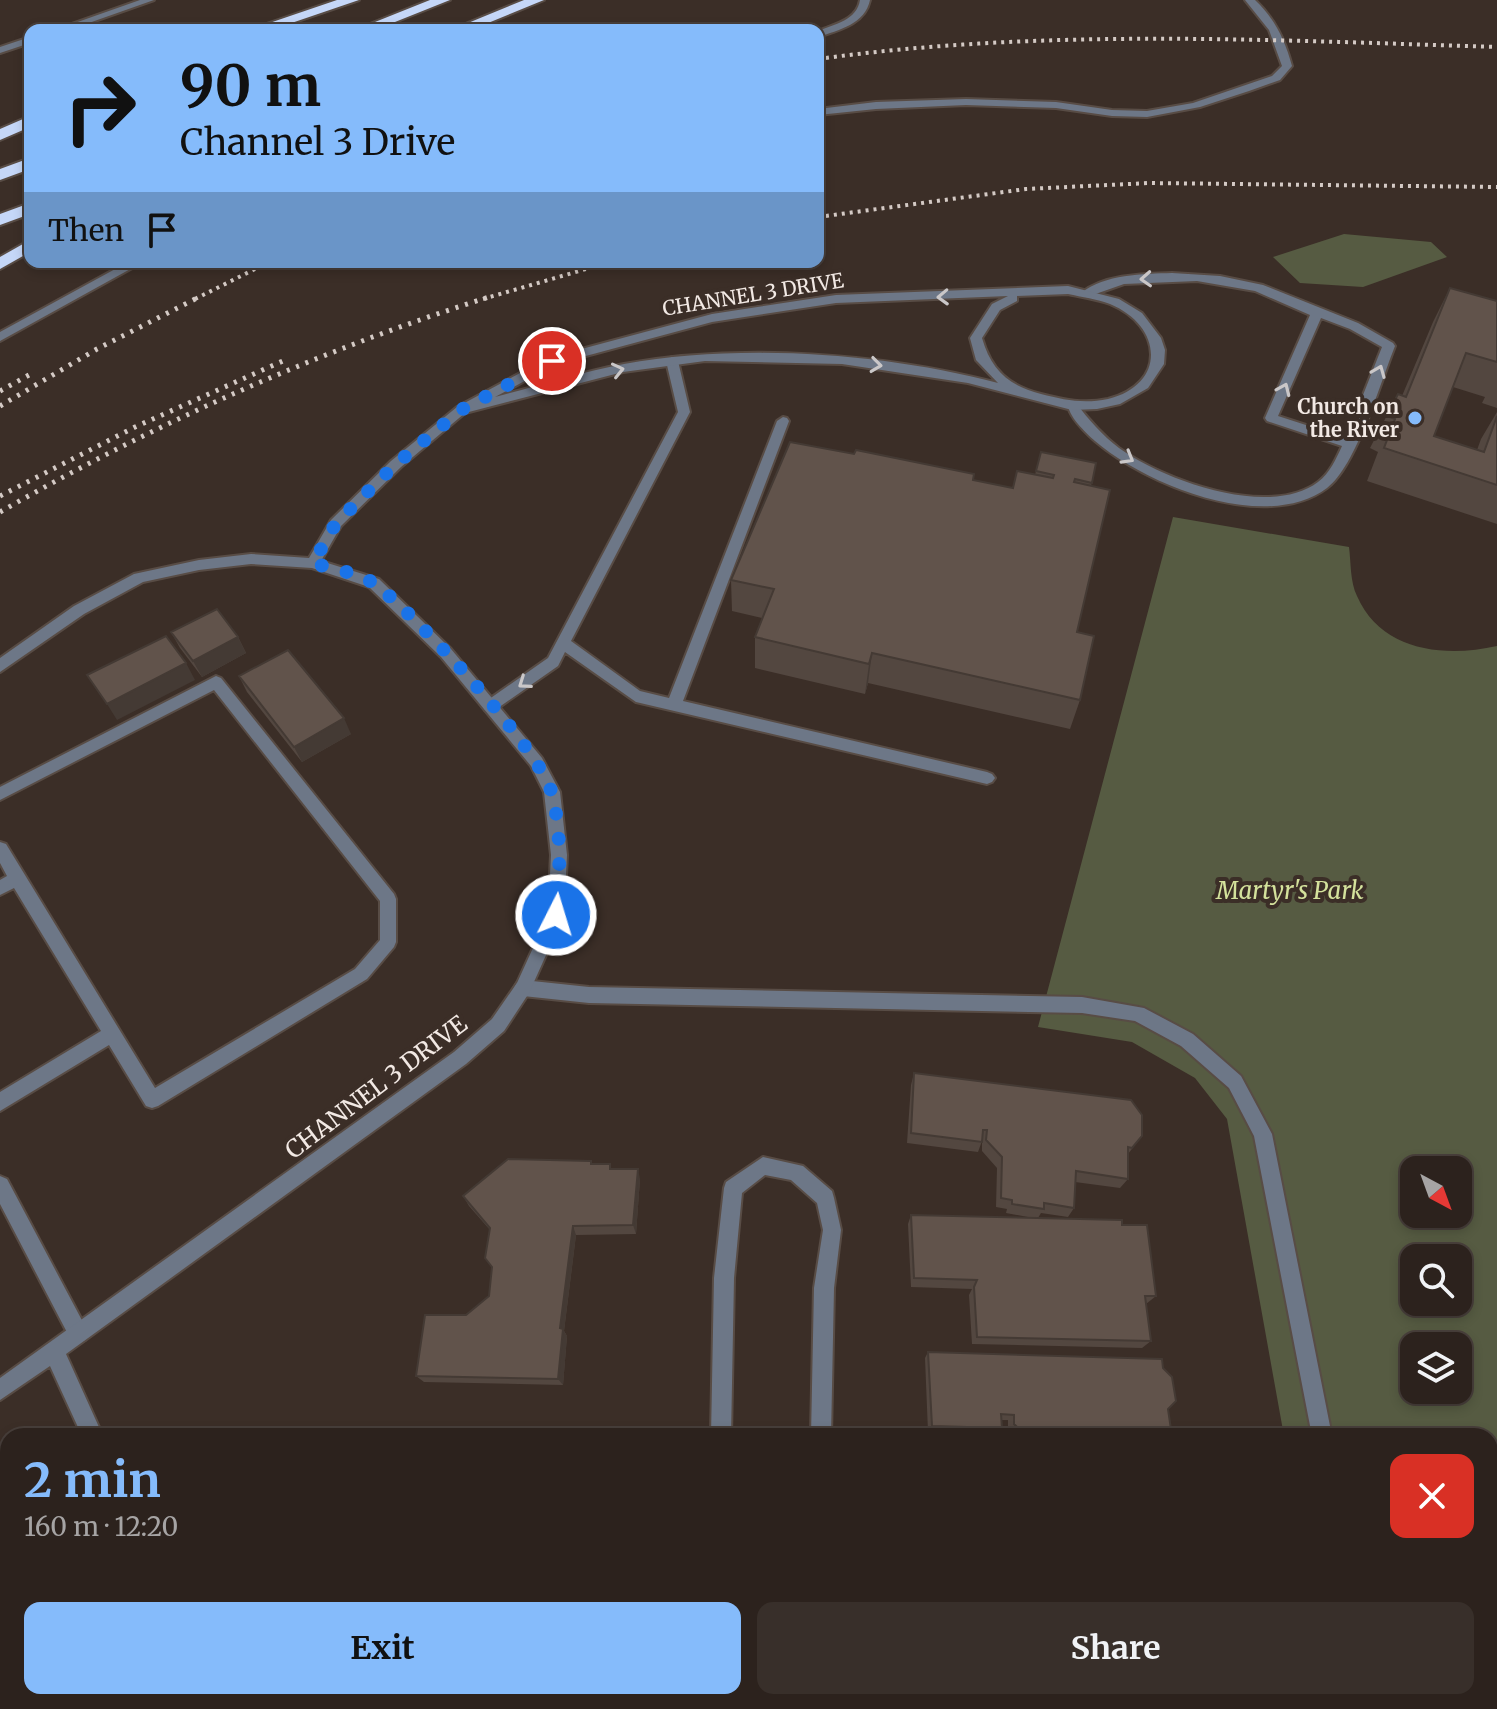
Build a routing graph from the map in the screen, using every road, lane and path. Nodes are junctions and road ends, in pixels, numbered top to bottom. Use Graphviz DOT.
graph roads {
  1 [pos="149,0"];
  2 [pos="352,0"];
  3 [pos="443,0"];
  4 [pos="537,0"];
  5 [pos="865,0"];
  6 [pos="1250,0"];
  7 [pos="78,24"];
  8 [pos="275,24"];
  9 [pos="378,24"];
  10 [pos="474,24"];
  11 [pos="824,32"];
  12 [pos="24,42"];
  13 [pos="0,50"];
  14 [pos="824,111"];
  15 [pos="1120,114"];
  16 [pos="24,124"];
  17 [pos="1118,131"];
  18 [pos="0,135"];
  19 [pos="24,165"];
  20 [pos="4,173"];
  21 [pos="24,210"];
  22 [pos="0,220"];
  23 [pos="24,249"];
  24 [pos="0,264"];
  25 [pos="126,268"];
  26 [pos="1087,293"];
  27 [pos="1021,294"];
  28 [pos="1317,313"];
  29 [pos="0,337"];
  30 [pos="672,361"];
  31 [pos="1013,390"];
  32 [pos="1072,406"];
  33 [pos="461,410"];
  34 [pos="783,421"];
  35 [pos="1350,444"];
  36 [pos="313,563"];
  37 [pos="559,650"];
  38 [pos="0,666"];
  39 [pos="674,705"];
  40 [pos="490,706"];
  41 [pos="987,778"];
  42 [pos="0,794"];
  43 [pos="0,849"];
  44 [pos="17,878"];
  45 [pos="0,888"];
  46 [pos="523,988"];
  47 [pos="112,1034"];
  48 [pos="0,1102"];
  49 [pos="0,1185"];
  50 [pos="78,1333"];
  51 [pos="54,1351"];
  52 [pos="0,1390"];
  53 [pos="89,1428"];
  54 [pos="721,1428"];
  55 [pos="821,1428"];
  56 [pos="1320,1428"];
  1 -- 7 [label="street"];
  2 -- 8 [label="highway"];
  3 -- 9 [label="highway"];
  4 -- 10 [label="highway"];
  5 -- 11 [label="street"];
  6 -- 15 [label="street"];
  12 -- 13 [label="street"];
  14 -- 15 [label="street"];
  15 -- 17 [label="street"];
  16 -- 18 [label="highway"];
  19 -- 20 [label="highway"];
  21 -- 22 [label="highway"];
  23 -- 24 [label="highway"];
  25 -- 29 [label="street"];
  26 -- 27 [label="street, CHANNEL 3 DRIVE"];
  28 -- 26 [label="street, one-way"];
  26 -- 32 [label="street, CHANNEL 3 DRIVE"];
  27 -- 31 [label="street, CHANNEL 3 DRIVE"];
  27 -- 33 [label="street, CHANNEL 3 DRIVE, one-way"];
  35 -- 28 [label="street, one-way"];
  35 -- 28 [label="street, one-way"];
  30 -- 31 [label="street, CHANNEL 3 DRIVE, one-way"];
  33 -- 30 [label="street, CHANNEL 3 DRIVE, one-way"];
  30 -- 37 [label="street"];
  31 -- 32 [label="street, CHANNEL 3 DRIVE"];
  32 -- 35 [label="street, one-way"];
  33 -- 36 [label="street, CHANNEL 3 DRIVE"];
  34 -- 39 [label="street"];
  36 -- 38 [label="street, CHANNEL 3 DRIVE"];
  36 -- 40 [label="street, CHANNEL 3 DRIVE"];
  37 -- 39 [label="street"];
  37 -- 40 [label="street, one-way"];
  39 -- 41 [label="street"];
  40 -- 46 [label="street, CHANNEL 3 DRIVE"];
  42 -- 47 [label="street"];
  43 -- 44 [label="street"];
  44 -- 45 [label="street"];
  44 -- 47 [label="street"];
  46 -- 50 [label="street, CHANNEL 3 DRIVE"];
  46 -- 56 [label="street"];
  47 -- 48 [label="street"];
  49 -- 50 [label="street"];
  50 -- 51 [label="street, CHANNEL 3 DRIVE"];
  51 -- 52 [label="street, CHANNEL 3 DRIVE"];
  51 -- 53 [label="street"];
  54 -- 55 [label="street"];
}
